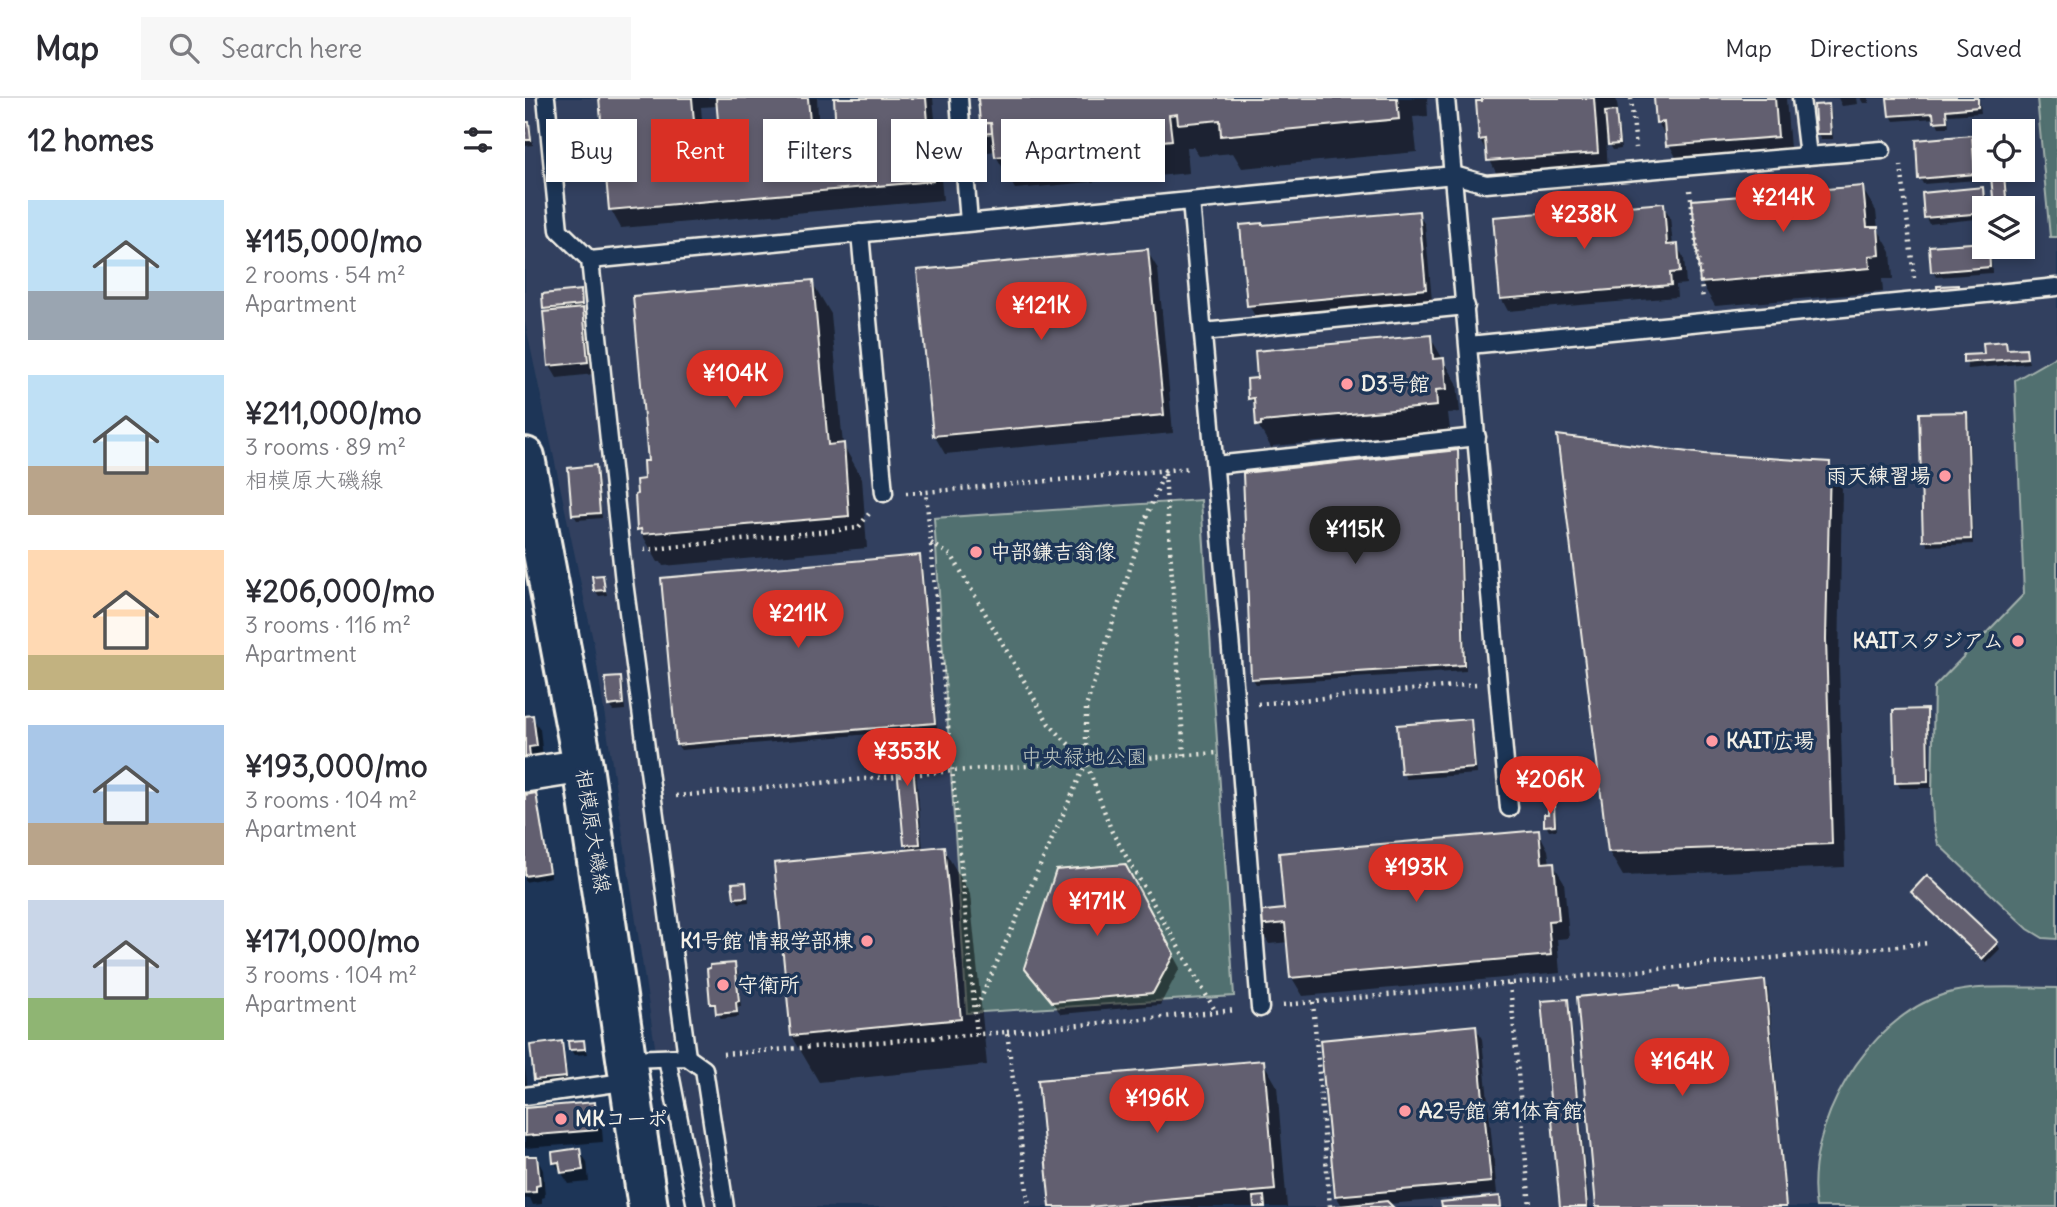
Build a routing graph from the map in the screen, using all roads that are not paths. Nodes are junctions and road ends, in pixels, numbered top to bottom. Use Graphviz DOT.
graph roads {
  1 [pos="546,98"];
  2 [pos="959,98"];
  3 [pos="1446,98"];
  4 [pos="1801,98"];
  5 [pos="1882,150"];
  6 [pos="1808,156"];
  7 [pos="1454,175"];
  8 [pos="1191,201"];
  9 [pos="969,222"];
  10 [pos="860,233"];
  11 [pos="590,260"];
  12 [pos="2057,287"];
  13 [pos="1466,306"];
  14 [pos="1203,332"];
  15 [pos="1469,345"];
  16 [pos="1477,437"];
  17 [pos="525,457"];
  18 [pos="1215,466"];
  19 [pos="884,493"];
  20 [pos="583,766"];
  21 [pos="525,775"];
  22 [pos="1509,808"];
  23 [pos="1260,1008"];
  24 [pos="687,1057"];
  25 [pos="667,1058"];
  26 [pos="630,1070"];
  27 [pos="525,1096"];
  28 [pos="648,1207"];
  29 [pos="696,1207"];
  30 [pos="726,1207"];
  1 -- 11 [label="lane"];
  2 -- 9 [label="lane"];
  3 -- 7 [label="lane"];
  4 -- 6 [label="lane"];
  5 -- 6 [label="lane"];
  6 -- 7 [label="lane"];
  7 -- 8 [label="lane"];
  7 -- 13 [label="lane"];
  8 -- 9 [label="lane"];
  8 -- 14 [label="lane"];
  9 -- 10 [label="lane"];
  10 -- 11 [label="lane"];
  10 -- 19 [label="lane"];
  11 -- 24 [label="lane"];
  12 -- 15 [label="lane"];
  13 -- 14 [label="lane"];
  13 -- 15 [label="lane"];
  14 -- 18 [label="lane"];
  15 -- 16 [label="lane"];
  16 -- 18 [label="lane"];
  16 -- 22 [label="lane"];
  17 -- 20 [label="main road, 相模原大磯線"];
  18 -- 23 [label="lane"];
  20 -- 21 [label="street"];
  20 -- 26 [label="main road, 相模原大磯線"];
  24 -- 25 [label="lane"];
  24 -- 30 [label="lane"];
  25 -- 26 [label="lane"];
  25 -- 29 [label="lane"];
  26 -- 27 [label="lane"];
  26 -- 28 [label="main road, 相模原大磯線"];
}
